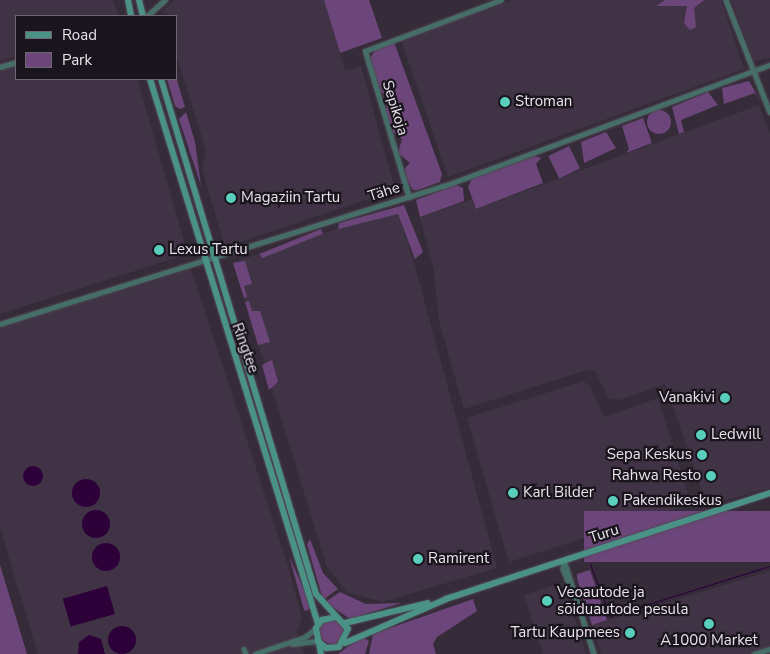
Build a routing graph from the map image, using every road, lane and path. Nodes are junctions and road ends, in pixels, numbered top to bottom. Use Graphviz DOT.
graph roads {
  1 [pos="128,0"];
  2 [pos="139,0"];
  3 [pos="165,0"];
  4 [pos="480,0"];
  5 [pos="501,0"];
  6 [pos="726,0"];
  7 [pos="482,7"];
  8 [pos="131,15"];
  9 [pos="143,15"];
  10 [pos="148,15"];
  11 [pos="15,62"];
  12 [pos="770,65"];
  13 [pos="0,67"];
  14 [pos="754,71"];
  15 [pos="150,80"];
  16 [pos="161,80"];
  17 [pos="770,112"];
  18 [pos="409,197"];
  19 [pos="214,258"];
  20 [pos="203,261"];
  21 [pos="0,324"];
  22 [pos="770,493"];
  23 [pos="564,560"];
  24 [pos="446,598"];
  25 [pos="337,617"];
  26 [pos="345,623"];
  27 [pos="317,626"];
  28 [pos="318,642"];
  29 [pos="345,642"];
  30 [pos="286,644"];
  31 [pos="770,649"];
  32 [pos="335,651"];
  33 [pos="255,654"];
  34 [pos="322,654"];
  35 [pos="594,654"];
  36 [pos="754,654"];
  1 -- 8 [label="main road"];
  2 -- 9 [label="main road"];
  3 -- 10 [label="street"];
  4 -- 7 [label="street"];
  5 -- 7 [label="street"];
  6 -- 14 [label="street"];
  7 -- 18 [label="street, Sepikoja"];
  11 -- 13 [label="street"];
  12 -- 14 [label="street, Tähe"];
  14 -- 17 [label="street"];
  14 -- 18 [label="street, Tähe"];
  15 -- 20 [label="main road, Ringtee"];
  16 -- 19 [label="main road, Ringtee"];
  18 -- 19 [label="street, Tähe"];
  19 -- 20 [label="street, Tähe"];
  19 -- 25 [label="main road, Ringtee"];
  20 -- 21 [label="street, Tähe"];
  20 -- 27 [label="main road, Ringtee"];
  22 -- 23 [label="main road, Turu"];
  23 -- 24 [label="main road, Turu"];
  23 -- 35 [label="street"];
  24 -- 26 [label="main road, Turu"];
  24 -- 29 [label="main road, Turu"];
  25 -- 26 [label="main road"];
  25 -- 27 [label="main road"];
  26 -- 29 [label="main road"];
  27 -- 28 [label="main road"];
  27 -- 30 [label="street"];
  28 -- 30 [label="street"];
  28 -- 32 [label="main road"];
  28 -- 34 [label="main road"];
  29 -- 32 [label="main road"];
  30 -- 33 [label="street"];
  31 -- 36 [label="street"];
}
